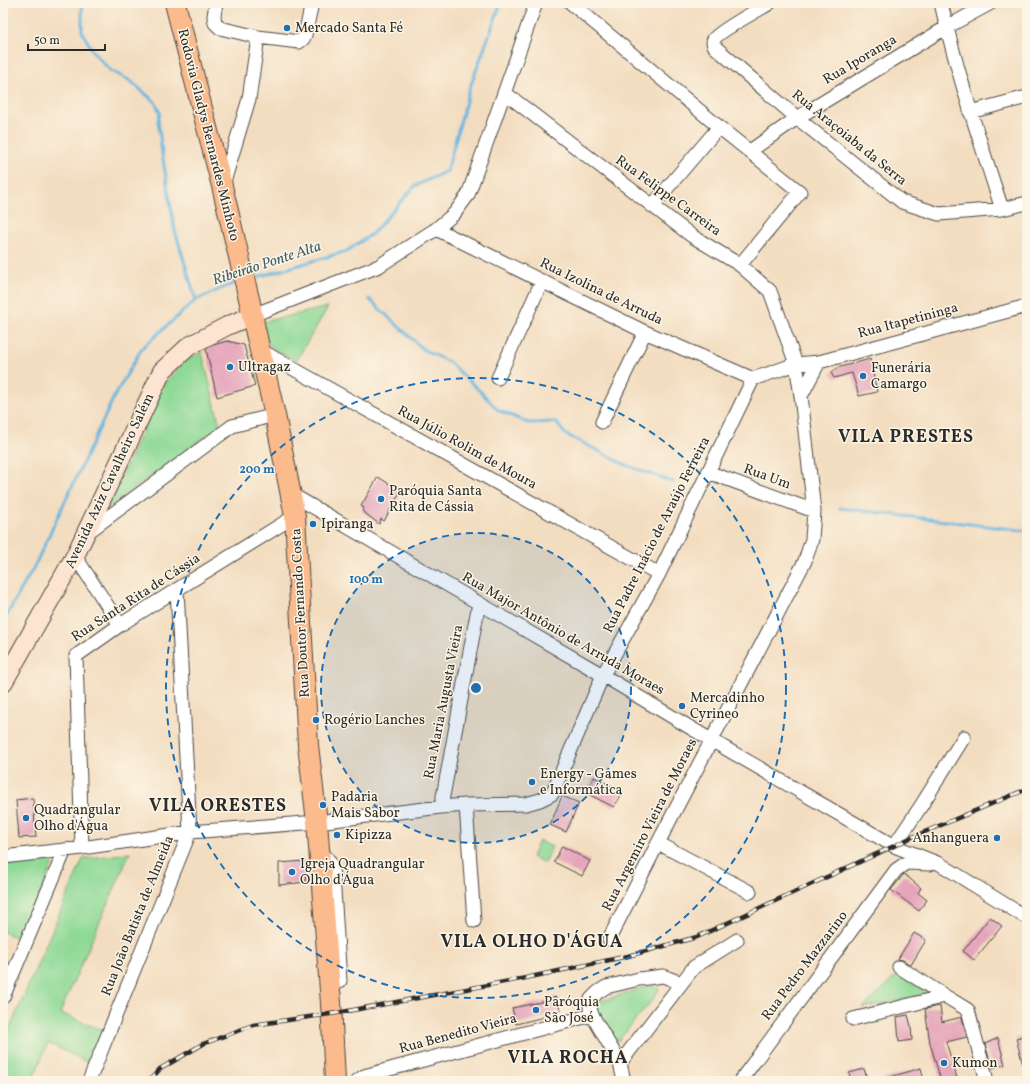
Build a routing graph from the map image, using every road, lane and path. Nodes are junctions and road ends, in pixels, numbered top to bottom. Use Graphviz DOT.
graph roads {
  1 [pos="175,3"];
  2 [pos="216,3"];
  3 [pos="312,3"];
  4 [pos="536,3"];
  5 [pos="571,3"];
  6 [pos="770,3"];
  7 [pos="941,3"];
  8 [pos="991,3"];
  9 [pos="946,27"];
  10 [pos="258,37"];
  11 [pos="505,93"];
  12 [pos="1027,97"];
  13 [pos="970,112"];
  14 [pos="797,118"];
  15 [pos="719,127"];
  16 [pos="750,151"];
  17 [pos="222,186"];
  18 [pos="1027,203"];
  19 [pos="652,206"];
  20 [pos="1002,210"];
  21 [pos="436,229"];
  22 [pos="740,265"];
  23 [pos="542,281"];
  24 [pos="247,292"];
  25 [pos="1027,306"];
  26 [pos="253,315"];
  27 [pos="644,332"];
  28 [pos="260,350"];
  29 [pos="818,362"];
  30 [pos="796,364"];
  31 [pos="498,378"];
  32 [pos="753,379"];
  33 [pos="801,396"];
  34 [pos="275,415"];
  35 [pos="602,422"];
  36 [pos="708,472"];
  37 [pos="292,494"];
  38 [pos="814,511"];
  39 [pos="295,516"];
  40 [pos="86,533"];
  41 [pos="75,556"];
  42 [pos="659,574"];
  43 [pos="177,590"];
  44 [pos="479,603"];
  45 [pos="120,625"];
  46 [pos="603,675"];
  47 [pos="3,682"];
  48 [pos="964,737"];
  49 [pos="711,740"];
  50 [pos="466,805"];
  51 [pos="441,806"];
  52 [pos="317,822"];
  53 [pos="190,832"];
  54 [pos="658,843"];
  55 [pos="894,846"];
  56 [pos="82,848"];
  57 [pos="65,850"];
  58 [pos="320,851"];
  59 [pos="3,857"];
  60 [pos="940,864"];
  61 [pos="896,870"];
  62 [pos="750,892"];
  63 [pos="1027,918"];
  64 [pos="474,921"];
  65 [pos="609,939"];
  66 [pos="738,940"];
  67 [pos="899,967"];
  68 [pos="340,981"];
  69 [pos="681,983"];
  70 [pos="945,996"];
  71 [pos="3,997"];
  72 [pos="592,1015"];
  73 [pos="852,1019"];
  74 [pos="620,1063"];
  75 [pos="89,1081"];
  76 [pos="335,1081"];
  77 [pos="358,1081"];
  78 [pos="624,1081"];
  79 [pos="740,1081"];
  80 [pos="987,1081"];
  1 -- 17 [label="main road, Rodovia Gladys Bernardes Minhoto"];
  2 -- 10 [label="street"];
  3 -- 10 [label="street"];
  4 -- 11 [label="street"];
  5 -- 15 [label="street"];
  6 -- 14 [label="street, Rua Araçoiaba da Serra"];
  7 -- 9 [label="street"];
  8 -- 9 [label="street, Rua Iporanga"];
  9 -- 13 [label="street"];
  9 -- 14 [label="street, Rua Iporanga"];
  10 -- 17 [label="street"];
  11 -- 19 [label="street, Rua Felippe Carreira"];
  11 -- 21 [label="street"];
  12 -- 13 [label="street"];
  13 -- 20 [label="street"];
  14 -- 16 [label="street, Rua Iporanga"];
  14 -- 20 [label="street, Rua Araçoiaba da Serra"];
  15 -- 16 [label="street"];
  15 -- 19 [label="street"];
  16 -- 22 [label="street"];
  17 -- 24 [label="main road, Rodovia Gladys Bernardes Minhoto"];
  18 -- 20 [label="street, Rua Araçoiaba da Serra"];
  19 -- 22 [label="street, Rua Felippe Carreira"];
  21 -- 23 [label="street, Rua Izolina de Arruda"];
  21 -- 26 [label="street"];
  22 -- 30 [label="street, Rua Felippe Carreira"];
  23 -- 27 [label="street, Rua Izolina de Arruda"];
  23 -- 31 [label="street"];
  24 -- 26 [label="main road, Rua Doutor Fernando Costa"];
  25 -- 29 [label="street, Rua Itapetininga"];
  26 -- 28 [label="main road, Rua Doutor Fernando Costa"];
  26 -- 40 [label="main road, Avenida Aziz Cavalheiro Salém"];
  27 -- 32 [label="street, Rua Izolina de Arruda"];
  27 -- 35 [label="street"];
  28 -- 34 [label="main road, Rua Doutor Fernando Costa"];
  28 -- 42 [label="street, Rua Júlio Rolim de Moura"];
  29 -- 30 [label="street, Rua Itapetininga"];
  29 -- 33 [label="street"];
  30 -- 32 [label="street"];
  30 -- 33 [label="street, Rua Argemiro Vieira de Moraes"];
  32 -- 36 [label="street, Rua Padre Inácio de Araújo Ferreira"];
  33 -- 38 [label="street, Rua Argemiro Vieira de Moraes"];
  34 -- 37 [label="main road, Rua Doutor Fernando Costa"];
  34 -- 40 [label="street"];
  36 -- 38 [label="street, Rua Um"];
  36 -- 42 [label="street, Rua Padre Inácio de Araújo Ferreira"];
  37 -- 39 [label="main road, Rua Doutor Fernando Costa"];
  37 -- 44 [label="street, Rua Major Antônio de Arruda Moraes"];
  38 -- 49 [label="street, Rua Argemiro Vieira de Moraes"];
  39 -- 43 [label="street, Rua Santa Rita de Cássia"];
  39 -- 52 [label="main road, Rua Doutor Fernando Costa"];
  40 -- 41 [label="main road, Avenida Aziz Cavalheiro Salém"];
  41 -- 45 [label="street"];
  41 -- 47 [label="main road, Avenida Aziz Cavalheiro Salém"];
  42 -- 46 [label="street, Rua Padre Inácio de Araújo Ferreira"];
  43 -- 45 [label="street, Rua Santa Rita de Cássia"];
  43 -- 53 [label="street, Rua João Batista de Almeida"];
  44 -- 46 [label="street, Rua Major Antônio de Arruda Moraes"];
  44 -- 51 [label="street, Rua Maria Augusta Vieira"];
  45 -- 56 [label="street, Rua Santa Rita de Cássia"];
  46 -- 49 [label="street, Rua Major Antônio de Arruda Moraes"];
  46 -- 50 [label="street, Rua Padre Inácio de Araújo Ferreira"];
  48 -- 55 [label="street"];
  49 -- 54 [label="street, Rua Argemiro Vieira de Moraes"];
  49 -- 55 [label="street, Rua Major Antônio de Arruda Moraes"];
  50 -- 51 [label="street, Rua Padre Inácio de Araújo Ferreira"];
  50 -- 64 [label="street"];
  51 -- 52 [label="street, Rua Padre Inácio de Araújo Ferreira"];
  52 -- 53 [label="street, Rua Padre Inácio de Araújo Ferreira"];
  52 -- 58 [label="main road, Rua Doutor Fernando Costa"];
  53 -- 56 [label="street, Rua Padre Inácio de Araújo Ferreira"];
  53 -- 75 [label="street, Rua João Batista de Almeida"];
  54 -- 62 [label="street"];
  54 -- 65 [label="street, Rua Argemiro Vieira de Moraes"];
  55 -- 60 [label="street, Rua Major Antônio de Arruda Moraes"];
  55 -- 61 [label="street"];
  56 -- 57 [label="street, Rua Padre Inácio de Araújo Ferreira"];
  57 -- 59 [label="street, Rua Padre Inácio de Araújo Ferreira"];
  57 -- 71 [label="street"];
  58 -- 68 [label="street"];
  58 -- 76 [label="main road, Rua Doutor Fernando Costa"];
  60 -- 61 [label="street"];
  60 -- 63 [label="street, Rua Major Antônio de Arruda Moraes"];
  61 -- 79 [label="street, Rua Pedro Mazzarino"];
  66 -- 69 [label="street"];
  67 -- 70 [label="street"];
  69 -- 72 [label="street"];
  69 -- 74 [label="street"];
  70 -- 73 [label="street"];
  70 -- 80 [label="street"];
  72 -- 74 [label="street"];
  72 -- 77 [label="street, Rua Benedito Vieira"];
  74 -- 78 [label="street"];
}
